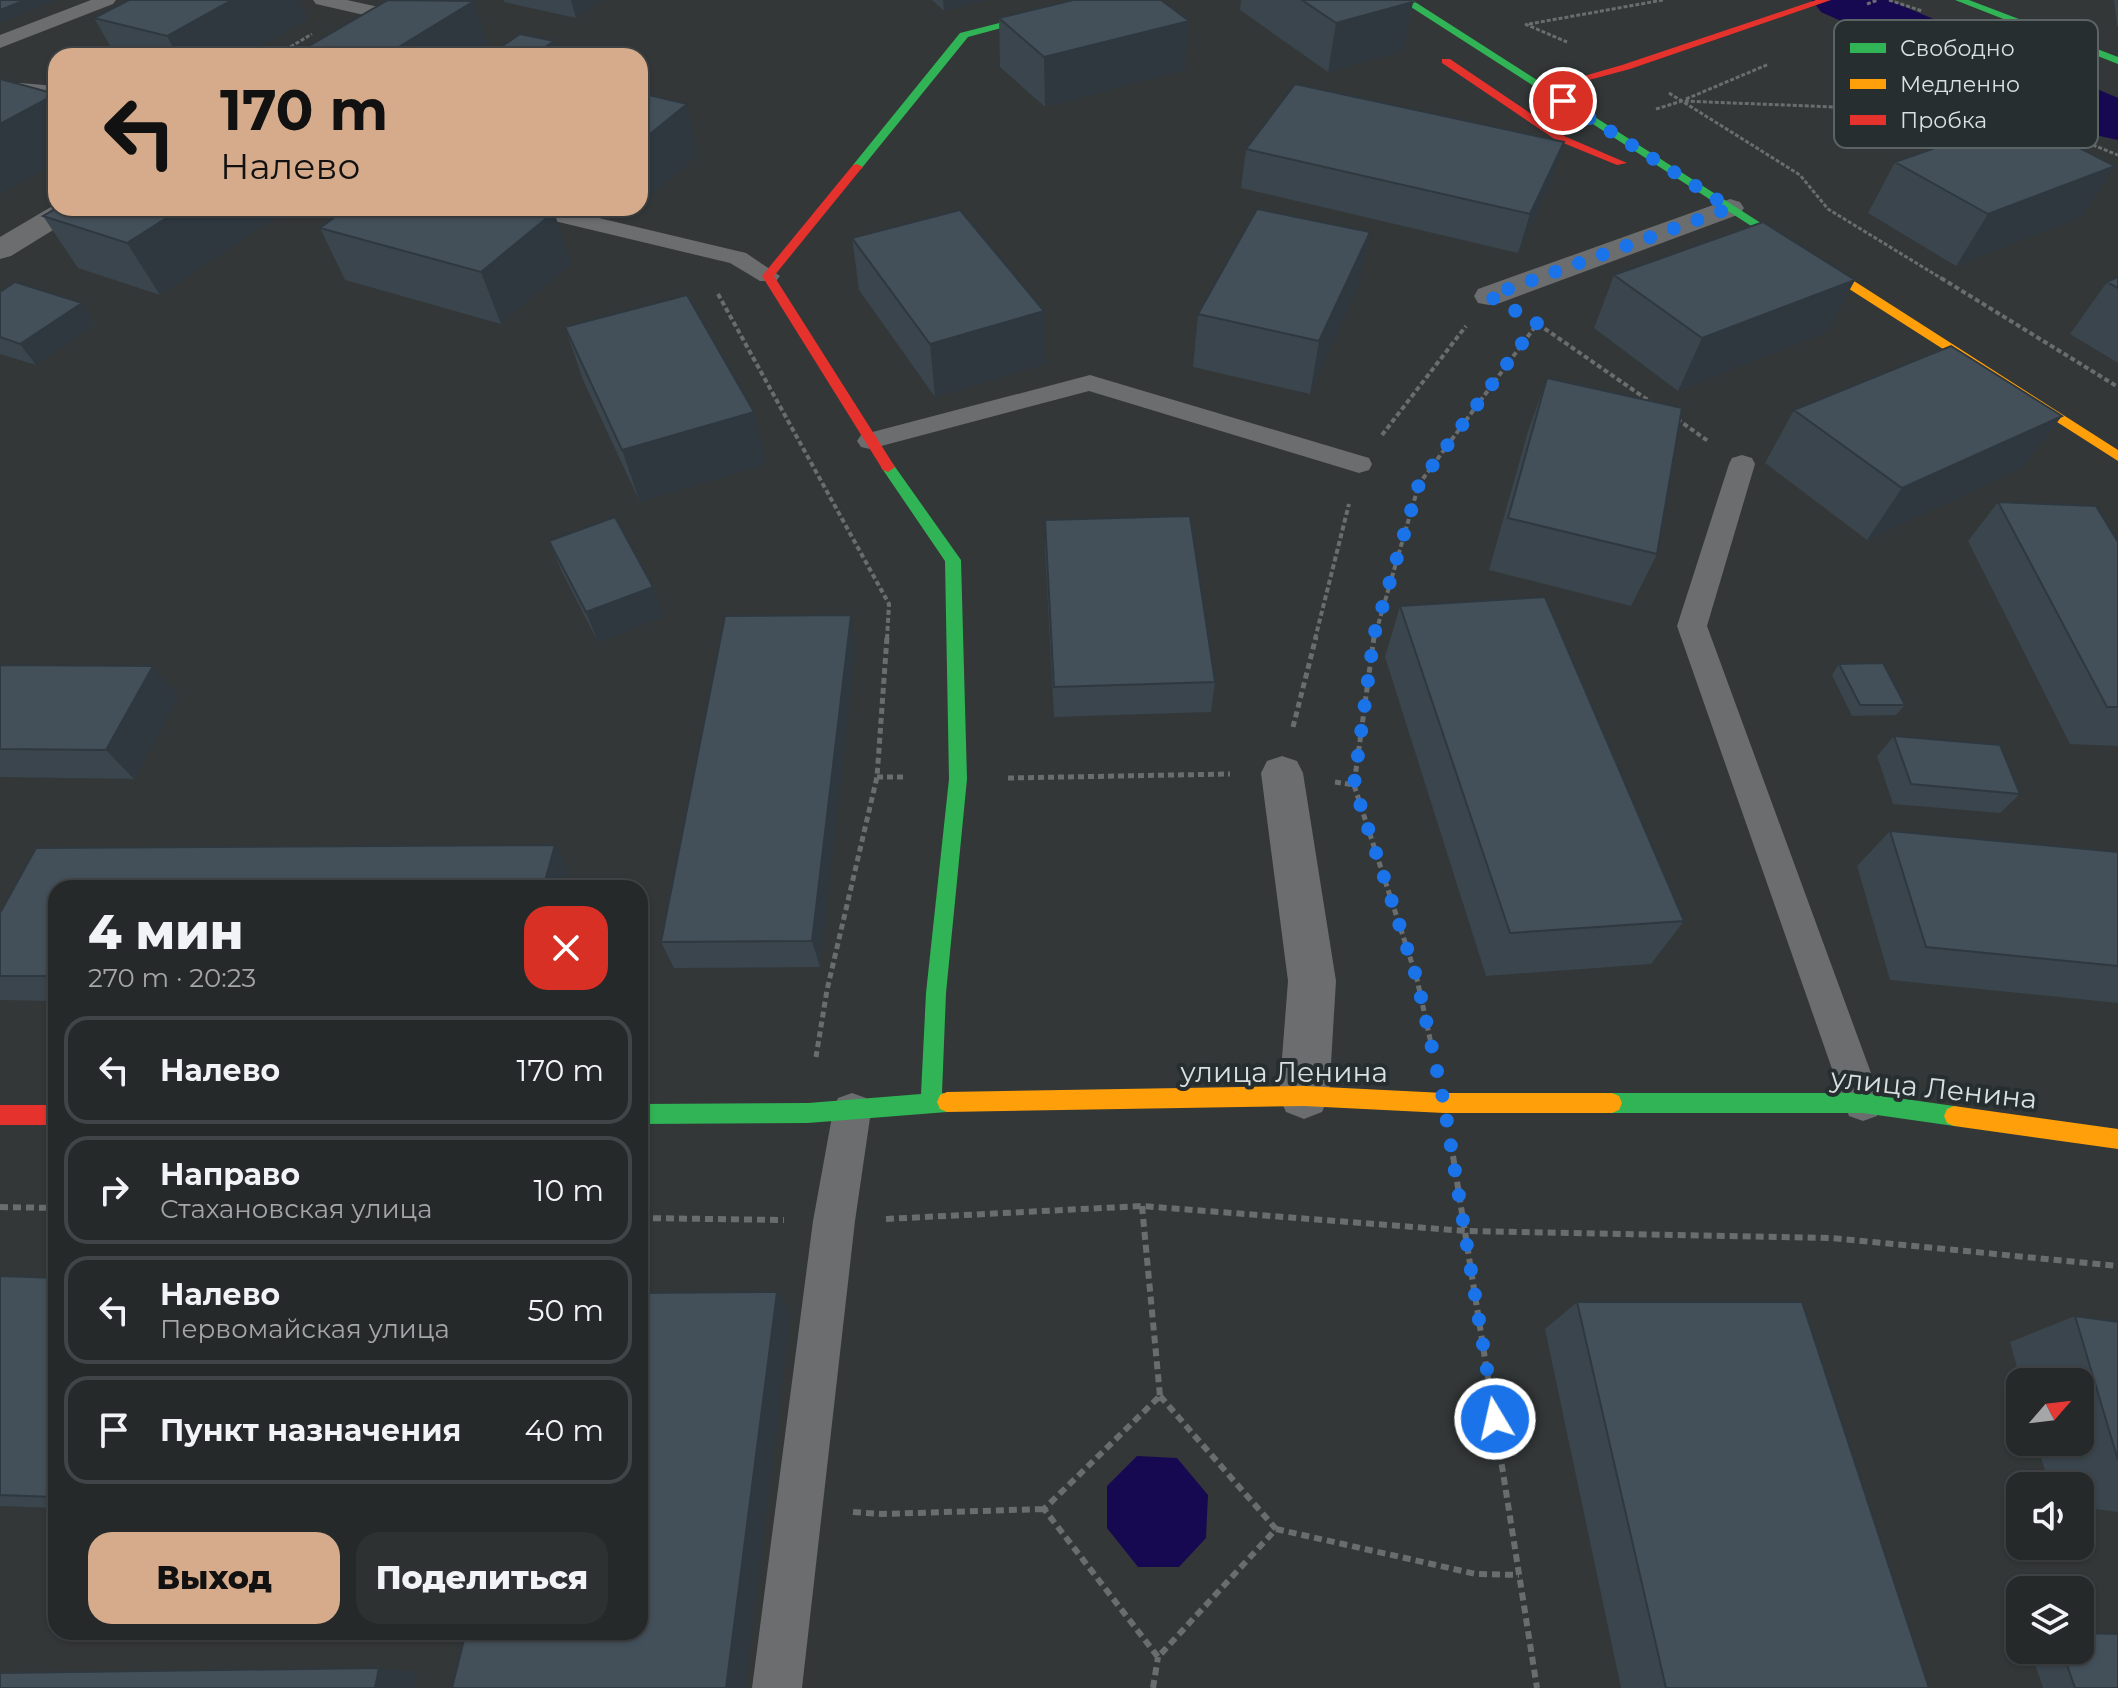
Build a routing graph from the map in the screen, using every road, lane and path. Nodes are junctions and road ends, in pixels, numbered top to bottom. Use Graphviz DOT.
graph roads {
  1 [pos="107,0"];
  2 [pos="322,0"];
  3 [pos="415,0"];
  4 [pos="1100,0"];
  5 [pos="1405,0"];
  6 [pos="1663,0"];
  7 [pos="1826,0"];
  8 [pos="1960,0"];
  9 [pos="1426,14"];
  10 [pos="390,15"];
  11 [pos="2012,20"];
  12 [pos="1526,25"];
  13 [pos="363,31"];
  14 [pos="0,42"];
  15 [pos="2098,53"];
  16 [pos="2118,61"];
  17 [pos="1544,89"];
  18 [pos="0,91"];
  19 [pos="48,92"];
  20 [pos="1682,101"];
  21 [pos="1834,107"];
  22 [pos="1601,125"];
  23 [pos="2098,147"];
  24 [pos="2118,155"];
  25 [pos="1730,208"];
  26 [pos="56,216"];
  27 [pos="562,216"];
  28 [pos="0,250"];
  29 [pos="738,258"];
  30 [pos="768,276"];
  31 [pos="1489,296"];
  32 [pos="1551,318"];
  33 [pos="1537,323"];
  34 [pos="2118,387"];
  35 [pos="870,441"];
  36 [pos="2118,456"];
  37 [pos="1359,464"];
  38 [pos="1742,464"];
  39 [pos="1282,773"];
  40 [pos="877,777"];
  41 [pos="958,779"];
  42 [pos="1354,785"];
  43 [pos="1304,1096"];
  44 [pos="931,1102"];
  45 [pos="1444,1103"];
  46 [pos="1863,1103"];
  47 [pos="852,1111"];
  48 [pos="808,1113"];
  49 [pos="648,1114"];
  50 [pos="0,1115"];
  51 [pos="48,1115"];
  52 [pos="2118,1139"];
  53 [pos="1142,1206"];
  54 [pos="0,1207"];
  55 [pos="48,1208"];
  56 [pos="648,1218"];
  57 [pos="834,1221"];
  58 [pos="1466,1231"];
  59 [pos="2118,1266"];
  60 [pos="1160,1396"];
  61 [pos="798,1507"];
  62 [pos="1044,1509"];
  63 [pos="1276,1529"];
  64 [pos="1519,1575"];
  65 [pos="1158,1657"];
  66 [pos="777,1688"];
  67 [pos="1153,1688"];
  68 [pos="1537,1688"];
  1 -- 14 [label="lane"];
  2 -- 10 [label="lane"];
  3 -- 10 [label="street"];
  4 -- 30 [label="main road"];
  5 -- 9 [label="main road"];
  6 -- 12 [label="path"];
  7 -- 17 [label="main road"];
  8 -- 11 [label="main road"];
  9 -- 17 [label="main road"];
  9 -- 25 [label="main road"];
  10 -- 13 [label="street"];
  15 -- 16 [label="main road"];
  17 -- 22 [label="main road"];
  18 -- 19 [label="lane"];
  20 -- 21 [label="path"];
  20 -- 22 [label="path"];
  20 -- 34 [label="path"];
  22 -- 25 [label="main road"];
  23 -- 24 [label="path"];
  25 -- 31 [label="street"];
  25 -- 36 [label="main road"];
  26 -- 28 [label="street"];
  27 -- 29 [label="lane"];
  29 -- 30 [label="lane"];
  29 -- 40 [label="path"];
  30 -- 35 [label="main road"];
  31 -- 33 [label="path"];
  31 -- 37 [label="path"];
  32 -- 33 [label="path"];
  33 -- 38 [label="path"];
  33 -- 42 [label="path"];
  35 -- 37 [label="lane"];
  35 -- 41 [label="main road"];
  37 -- 39 [label="path"];
  38 -- 46 [label="lane"];
  39 -- 41 [label="path"];
  39 -- 42 [label="path"];
  39 -- 43 [label="street"];
  40 -- 41 [label="path"];
  40 -- 48 [label="path"];
  41 -- 44 [label="main road"];
  42 -- 45 [label="path"];
  43 -- 44 [label="main road, улица Ленина"];
  43 -- 45 [label="main road, улица Ленина"];
  44 -- 47 [label="main road, улица Ленина"];
  45 -- 46 [label="main road, улица Ленина"];
  45 -- 58 [label="path"];
  46 -- 52 [label="main road, улица Ленина"];
  47 -- 48 [label="main road, улица Ленина"];
  47 -- 57 [label="lane"];
  48 -- 49 [label="main road, улица Ленина"];
  50 -- 51 [label="main road"];
  53 -- 57 [label="path"];
  53 -- 58 [label="path"];
  53 -- 60 [label="path"];
  54 -- 55 [label="path"];
  56 -- 57 [label="path"];
  57 -- 61 [label="lane"];
  58 -- 59 [label="path"];
  58 -- 64 [label="path"];
  60 -- 62 [label="path"];
  60 -- 63 [label="path"];
  61 -- 62 [label="path"];
  61 -- 66 [label="lane"];
  62 -- 65 [label="path"];
  63 -- 64 [label="path"];
  63 -- 65 [label="path"];
  64 -- 68 [label="path"];
  65 -- 67 [label="path"];
}
